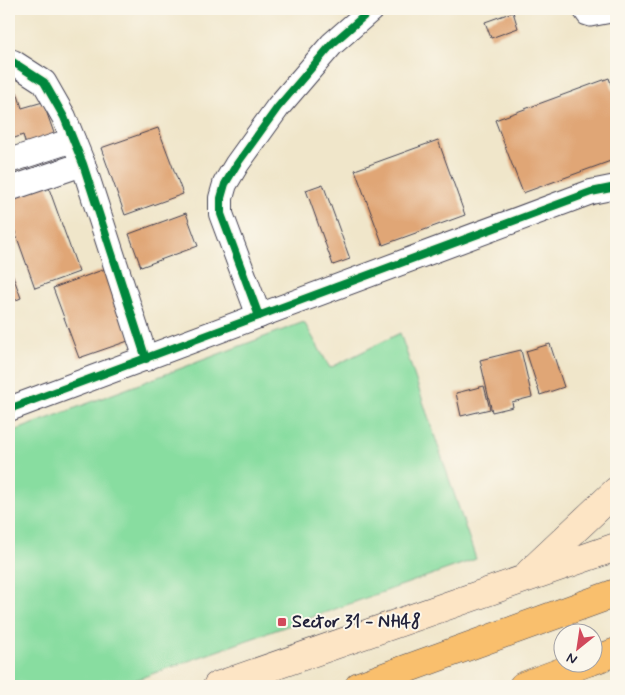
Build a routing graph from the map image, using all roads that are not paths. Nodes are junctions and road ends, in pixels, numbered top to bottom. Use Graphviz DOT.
graph roads {
  1 [pos="372,9"];
  2 [pos="577,9"];
  3 [pos="616,16"];
  4 [pos="9,61"];
  5 [pos="73,140"];
  6 [pos="9,162"];
  7 [pos="83,164"];
  8 [pos="616,187"];
  9 [pos="9,189"];
  10 [pos="260,316"];
  11 [pos="146,359"];
  12 [pos="9,409"];
  13 [pos="616,491"];
  14 [pos="616,547"];
  15 [pos="521,580"];
  16 [pos="616,593"];
  17 [pos="616,652"];
  18 [pos="602,657"];
  19 [pos="561,672"];
  20 [pos="217,686"];
  21 [pos="359,686"];
  22 [pos="523,686"];
  1 -- 10 [label="street"];
  2 -- 3 [label="lane"];
  4 -- 5 [label="street"];
  5 -- 6 [label="street"];
  5 -- 7 [label="street"];
  7 -- 9 [label="street"];
  7 -- 11 [label="street"];
  8 -- 10 [label="street"];
  10 -- 11 [label="street"];
  11 -- 12 [label="street"];
  13 -- 15 [label="main road"];
  14 -- 15 [label="main road"];
  15 -- 20 [label="main road"];
  16 -- 21 [label="highway"];
  17 -- 18 [label="highway"];
  19 -- 22 [label="highway"];
}
